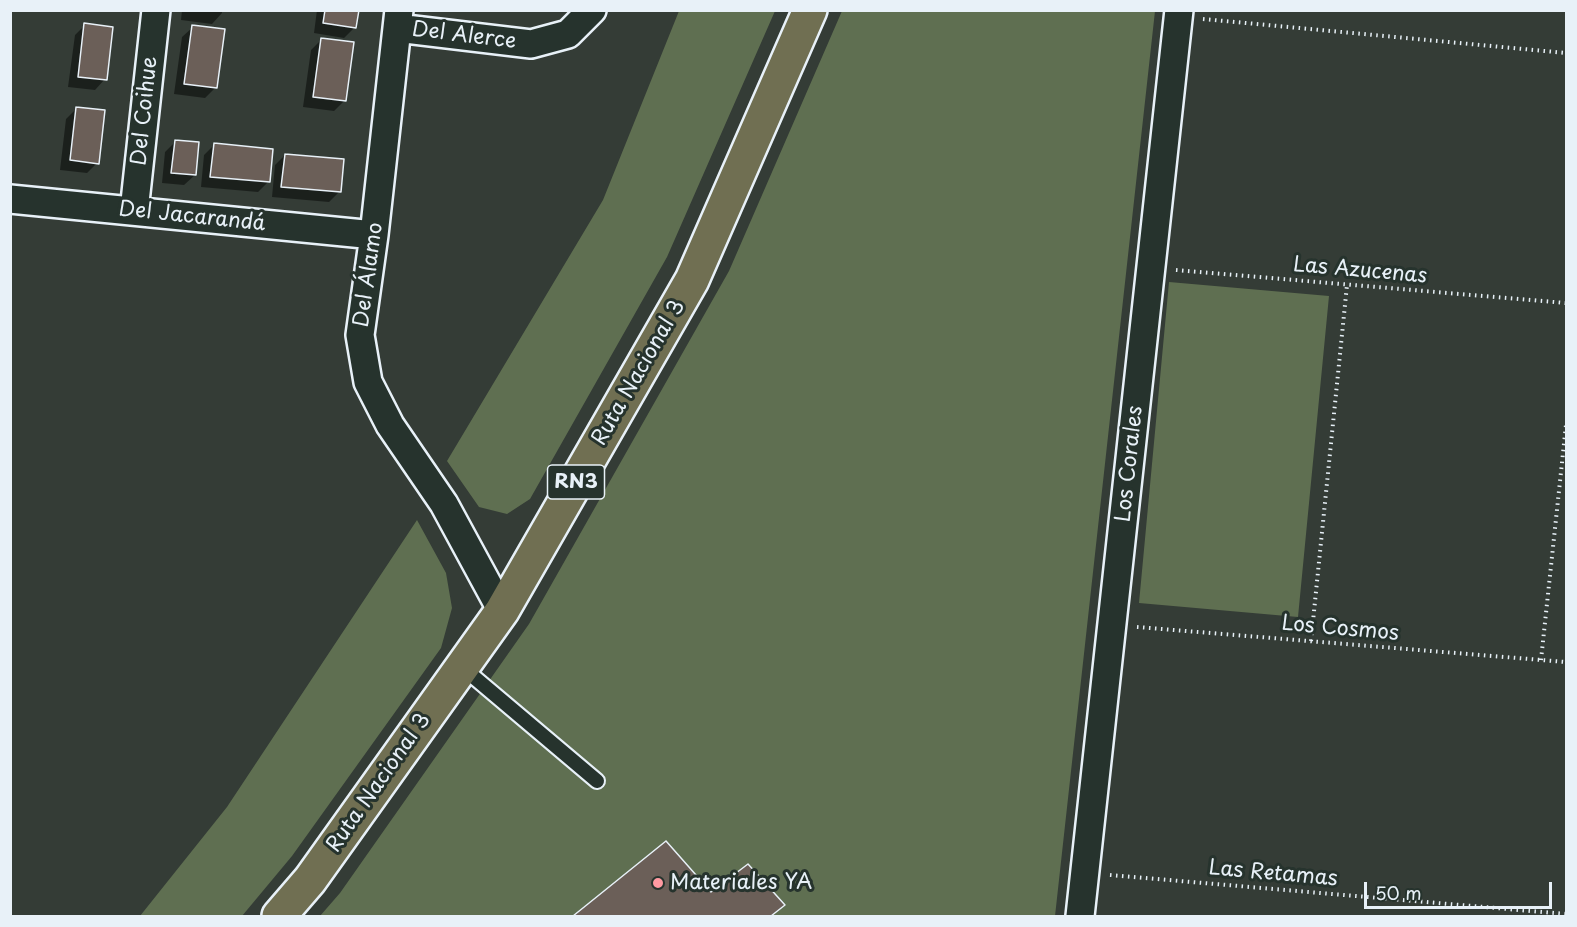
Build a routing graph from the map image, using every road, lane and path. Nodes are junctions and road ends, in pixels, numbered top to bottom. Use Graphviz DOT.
graph roads {
  1 [pos="156,10"];
  2 [pos="592,10"];
  3 [pos="810,10"];
  4 [pos="1179,14"];
  5 [pos="398,19"];
  6 [pos="1566,53"];
  7 [pos="10,199"];
  8 [pos="134,212"];
  9 [pos="374,235"];
  10 [pos="1151,268"];
  11 [pos="1347,285"];
  12 [pos="1566,303"];
  13 [pos="1566,425"];
  14 [pos="502,611"];
  15 [pos="1112,625"];
  16 [pos="1311,641"];
  17 [pos="1541,660"];
  18 [pos="1566,662"];
  19 [pos="462,667"];
  20 [pos="597,781"];
  21 [pos="1085,873"];
  22 [pos="1566,914"];
  23 [pos="279,916"];
  24 [pos="1080,916"];
  1 -- 8 [label="street, Del Coihue"];
  2 -- 5 [label="street, Del Alerce"];
  3 -- 14 [label="highway, Ruta Nacional 3 / RN3"];
  4 -- 6 [label="path"];
  4 -- 10 [label="street, Los Corales"];
  5 -- 9 [label="street, Del Álamo"];
  7 -- 8 [label="street, Del Jacarandá"];
  8 -- 9 [label="street, Del Jacarandá"];
  9 -- 14 [label="street, Del Álamo"];
  10 -- 11 [label="path, Las Azucenas"];
  10 -- 15 [label="street, Los Corales"];
  11 -- 12 [label="path, Las Azucenas"];
  11 -- 16 [label="path"];
  13 -- 17 [label="path"];
  14 -- 19 [label="highway, Ruta Nacional 3 / RN3"];
  15 -- 16 [label="path, Los Cosmos"];
  15 -- 21 [label="street, Los Corales"];
  16 -- 17 [label="path, Los Cosmos"];
  17 -- 18 [label="path, Los Cosmos"];
  19 -- 20 [label="lane"];
  19 -- 23 [label="highway, Ruta Nacional 3 / RN3"];
  21 -- 22 [label="path, Las Retamas"];
  21 -- 24 [label="street, Los Corales"];
}
